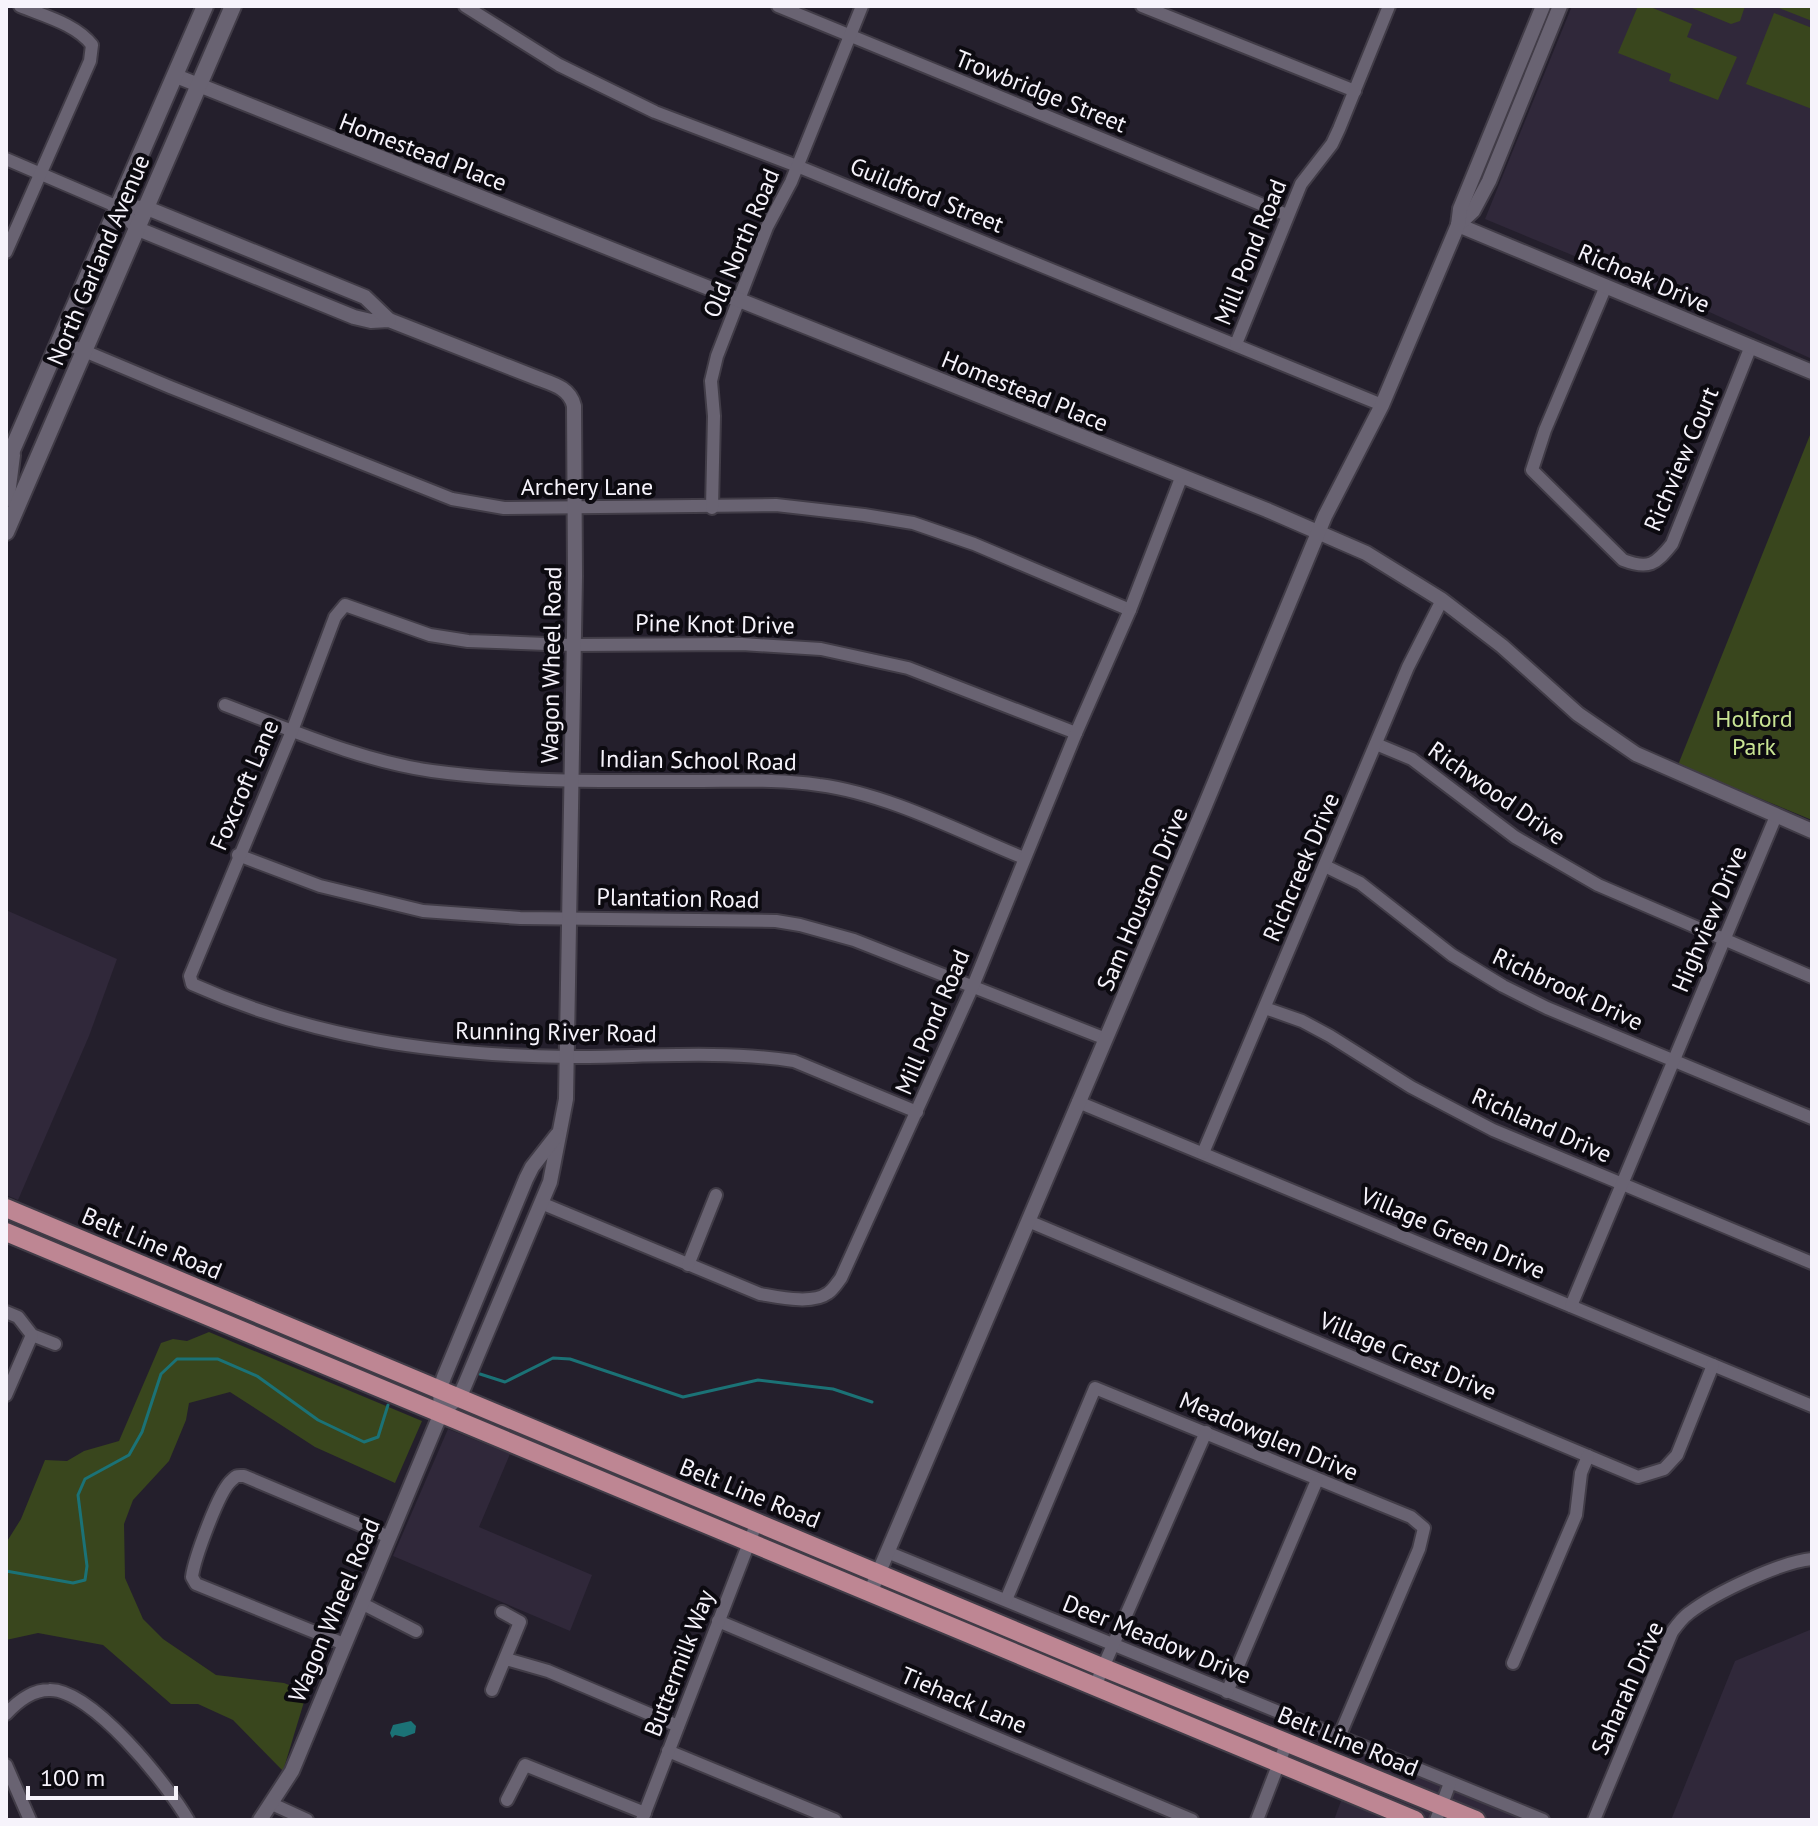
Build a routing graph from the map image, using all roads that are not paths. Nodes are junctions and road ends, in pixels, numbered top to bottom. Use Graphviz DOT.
graph roads {
  1 [pos="20,6"];
  2 [pos="205,6"];
  3 [pos="233,6"];
  4 [pos="465,6"];
  5 [pos="778,6"];
  6 [pos="862,6"];
  7 [pos="1142,6"];
  8 [pos="1389,6"];
  9 [pos="1543,6"];
  10 [pos="1560,6"];
  11 [pos="850,37"];
  12 [pos="176,76"];
  13 [pos="199,85"];
  14 [pos="1355,91"];
  15 [pos="6,159"];
  16 [pos="797,166"];
  17 [pos="40,174"];
  18 [pos="118,207"];
  19 [pos="147,208"];
  20 [pos="1287,215"];
  21 [pos="1458,225"];
  22 [pos="138,229"];
  23 [pos="6,252"];
  24 [pos="267,258"];
  25 [pos="259,278"];
  26 [pos="1606,286"];
  27 [pos="739,300"];
  28 [pos="389,320"];
  29 [pos="58,340"];
  30 [pos="1236,344"];
  31 [pos="1751,346"];
  32 [pos="85,352"];
  33 [pos="1812,372"];
  34 [pos="1382,405"];
  35 [pos="9,456"];
  36 [pos="1181,478"];
  37 [pos="18,503"];
  38 [pos="574,508"];
  39 [pos="712,508"];
  40 [pos="6,532"];
  41 [pos="1319,532"];
  42 [pos="1442,600"];
  43 [pos="345,605"];
  44 [pos="1130,610"];
  45 [pos="572,645"];
  46 [pos="225,705"];
  47 [pos="292,731"];
  48 [pos="1076,733"];
  49 [pos="1376,744"];
  50 [pos="572,781"];
  51 [pos="1776,816"];
  52 [pos="1812,831"];
  53 [pos="238,855"];
  54 [pos="1024,858"];
  55 [pos="1325,866"];
  56 [pos="569,919"];
  57 [pos="1724,941"];
  58 [pos="1812,977"];
  59 [pos="192,984"];
  60 [pos="973,986"];
  61 [pos="1265,1008"];
  62 [pos="1106,1039"];
  63 [pos="569,1057"];
  64 [pos="1673,1061"];
  65 [pos="1078,1102"];
  66 [pos="917,1112"];
  67 [pos="1812,1118"];
  68 [pos="559,1132"];
  69 [pos="1203,1153"];
  70 [pos="1622,1184"];
  71 [pos="520,1194"];
  72 [pos="716,1195"];
  73 [pos="541,1203"];
  74 [pos="6,1208"];
  75 [pos="1028,1221"];
  76 [pos="53,1228"];
  77 [pos="6,1232"];
  78 [pos="44,1248"];
  79 [pos="137,1263"];
  80 [pos="1812,1263"];
  81 [pos="688,1265"];
  82 [pos="128,1283"];
  83 [pos="1571,1306"];
  84 [pos="6,1312"];
  85 [pos="465,1325"];
  86 [pos="486,1334"];
  87 [pos="32,1335"];
  88 [pos="55,1344"];
  89 [pos="1713,1365"];
  90 [pos="440,1389"];
  91 [pos="6,1395"];
  92 [pos="459,1397"];
  93 [pos="1812,1406"];
  94 [pos="441,1413"];
  95 [pos="1206,1432"];
  96 [pos="598,1456"];
  97 [pos="1588,1456"];
  98 [pos="590,1476"];
  99 [pos="1317,1480"];
  100 [pos="757,1522"];
  101 [pos="389,1537"];
  102 [pos="749,1543"];
  103 [pos="887,1552"];
  104 [pos="1812,1559"];
  105 [pos="879,1573"];
  106 [pos="870,1593"];
  107 [pos="1006,1600"];
  108 [pos="361,1603"];
  109 [pos="502,1612"];
  110 [pos="718,1621"];
  111 [pos="416,1631"];
  112 [pos="344,1644"];
  113 [pos="1113,1645"];
  114 [pos="506,1659"];
  115 [pos="1513,1663"];
  116 [pos="1104,1668"];
  117 [pos="1095,1686"];
  118 [pos="492,1690"];
  119 [pos="1227,1692"];
  120 [pos="6,1714"];
  121 [pos="678,1726"];
  122 [pos="1339,1737"];
  123 [pos="1287,1742"];
  124 [pos="668,1751"];
  125 [pos="1279,1762"];
  126 [pos="6,1765"];
  127 [pos="1450,1783"];
  128 [pos="507,1800"];
  129 [pos="272,1804"];
  130 [pos="1438,1813"];
  131 [pos="643,1817"];
  132 [pos="30,1820"];
  133 [pos="188,1820"];
  134 [pos="260,1820"];
  135 [pos="307,1820"];
  136 [pos="835,1820"];
  137 [pos="1192,1820"];
  138 [pos="1257,1820"];
  139 [pos="1415,1820"];
  140 [pos="1476,1820"];
  141 [pos="1543,1820"];
  142 [pos="1594,1820"];
  1 -- 17 [label="street"];
  2 -- 12 [label="main road, North Garland Avenue"];
  3 -- 13 [label="main road, North Garland Avenue"];
  4 -- 16 [label="street, Guildford Street"];
  5 -- 11 [label="street, Trowbridge Street"];
  6 -- 11 [label="street, Old North Road"];
  7 -- 14 [label="street"];
  8 -- 14 [label="street, Mill Pond Road"];
  9 -- 21 [label="street, Sam Houston Drive"];
  10 -- 21 [label="street, Sam Houston Drive"];
  11 -- 16 [label="street, Old North Road"];
  11 -- 20 [label="street, Trowbridge Street"];
  12 -- 13 [label="street, Homestead Place"];
  12 -- 18 [label="main road, North Garland Avenue"];
  13 -- 19 [label="main road, North Garland Avenue"];
  13 -- 27 [label="street, Homestead Place"];
  14 -- 20 [label="street, Mill Pond Road"];
  15 -- 17 [label="street, Wagon Wheel Road"];
  16 -- 27 [label="street, Old North Road"];
  16 -- 30 [label="street, Guildford Street"];
  17 -- 18 [label="street, Wagon Wheel Road"];
  17 -- 23 [label="street"];
  18 -- 19 [label="street, Wagon Wheel Road"];
  18 -- 22 [label="street, Wagon Wheel Road"];
  18 -- 29 [label="main road, North Garland Avenue"];
  19 -- 22 [label="main road, North Garland Avenue"];
  19 -- 24 [label="street, Wagon Wheel Road"];
  20 -- 30 [label="street, Mill Pond Road"];
  21 -- 26 [label="street, Richoak Drive"];
  21 -- 34 [label="street, Sam Houston Drive"];
  22 -- 25 [label="street, Wagon Wheel Road"];
  22 -- 32 [label="main road, North Garland Avenue"];
  24 -- 25 [label="street"];
  24 -- 28 [label="street, Wagon Wheel Road"];
  25 -- 28 [label="street, Wagon Wheel Road"];
  26 -- 31 [label="street, Richoak Drive"];
  26 -- 31 [label="street, Richview Court"];
  27 -- 36 [label="street, Homestead Place"];
  27 -- 39 [label="street, Old North Road"];
  28 -- 38 [label="street, Wagon Wheel Road"];
  29 -- 32 [label="street, Archery Lane"];
  29 -- 35 [label="main road, North Garland Avenue"];
  30 -- 34 [label="street, Guildford Street"];
  31 -- 33 [label="street, Richoak Drive"];
  32 -- 37 [label="main road, North Garland Avenue"];
  32 -- 38 [label="street, Archery Lane"];
  34 -- 41 [label="street, Sam Houston Drive"];
  35 -- 37 [label="main road, North Garland Avenue"];
  36 -- 41 [label="street, Homestead Place"];
  36 -- 44 [label="street, Mill Pond Road"];
  37 -- 40 [label="main road, North Garland Avenue"];
  38 -- 39 [label="street, Archery Lane"];
  38 -- 45 [label="street, Wagon Wheel Road"];
  39 -- 44 [label="street, Archery Lane"];
  41 -- 42 [label="street, Homestead Place"];
  41 -- 62 [label="street, Sam Houston Drive"];
  42 -- 49 [label="street, Richcreek Drive"];
  42 -- 51 [label="street, Homestead Place"];
  43 -- 45 [label="street, Pine Knot Drive"];
  43 -- 47 [label="street, Foxcroft Lane"];
  44 -- 48 [label="street, Mill Pond Road"];
  45 -- 48 [label="street, Pine Knot Drive"];
  45 -- 50 [label="street, Wagon Wheel Road"];
  46 -- 47 [label="street, Indian School Road"];
  47 -- 50 [label="street, Indian School Road"];
  47 -- 53 [label="street, Foxcroft Lane"];
  48 -- 54 [label="street, Mill Pond Road"];
  49 -- 55 [label="street, Richcreek Drive"];
  49 -- 57 [label="street, Richwood Drive"];
  50 -- 54 [label="street, Indian School Road"];
  50 -- 56 [label="street, Wagon Wheel Road"];
  51 -- 52 [label="street, Homestead Place"];
  51 -- 57 [label="street, Highview Drive"];
  53 -- 56 [label="street, Plantation Road"];
  53 -- 59 [label="street, Foxcroft Lane"];
  54 -- 60 [label="street, Mill Pond Road"];
  55 -- 61 [label="street, Richcreek Drive"];
  55 -- 64 [label="street, Richbrook Drive"];
  56 -- 60 [label="street, Plantation Road"];
  56 -- 63 [label="street, Wagon Wheel Road"];
  57 -- 58 [label="street, Richwood Drive"];
  57 -- 64 [label="street, Highview Drive"];
  59 -- 63 [label="street, Running River Road"];
  60 -- 62 [label="street, Plantation Road"];
  60 -- 66 [label="street, Mill Pond Road"];
  61 -- 69 [label="street, Richcreek Drive"];
  61 -- 70 [label="street, Richland Drive"];
  62 -- 65 [label="street, Sam Houston Drive"];
  63 -- 66 [label="street, Running River Road"];
  63 -- 68 [label="street, Wagon Wheel Road"];
  64 -- 67 [label="street, Richbrook Drive"];
  64 -- 70 [label="street, Highview Drive"];
  65 -- 69 [label="street, Village Green Drive"];
  65 -- 75 [label="street, Sam Houston Drive"];
  66 -- 81 [label="street, Mill Pond Road"];
  68 -- 71 [label="street, Wagon Wheel Road"];
  68 -- 73 [label="street, Wagon Wheel Road"];
  69 -- 83 [label="street, Village Green Drive"];
  70 -- 80 [label="street, Richland Drive"];
  70 -- 83 [label="street, Highview Drive"];
  71 -- 73 [label="street"];
  71 -- 85 [label="street, Wagon Wheel Road"];
  72 -- 81 [label="street"];
  73 -- 81 [label="street, Mill Pond Road"];
  73 -- 86 [label="street, Wagon Wheel Road"];
  74 -- 76 [label="main road, Belt Line Road"];
  75 -- 97 [label="street, Village Crest Drive"];
  75 -- 103 [label="street, Sam Houston Drive"];
  76 -- 78 [label="main road"];
  76 -- 79 [label="main road, Belt Line Road"];
  77 -- 78 [label="main road, Belt Line Road"];
  78 -- 82 [label="main road, Belt Line Road"];
  79 -- 82 [label="main road"];
  79 -- 90 [label="main road, Belt Line Road"];
  82 -- 94 [label="main road, Belt Line Road"];
  83 -- 89 [label="street, Village Green Drive"];
  84 -- 87 [label="street"];
  85 -- 86 [label="street"];
  85 -- 90 [label="street, Wagon Wheel Road"];
  86 -- 92 [label="street, Wagon Wheel Road"];
  87 -- 88 [label="street"];
  87 -- 91 [label="street"];
  89 -- 93 [label="street, Village Green Drive"];
  89 -- 97 [label="street, Village Crest Drive"];
  90 -- 92 [label="main road, Belt Line Road"];
  90 -- 94 [label="street, Wagon Wheel Road"];
  92 -- 94 [label="street, Wagon Wheel Road"];
  92 -- 96 [label="main road, Belt Line Road"];
  94 -- 98 [label="main road, Belt Line Road"];
  94 -- 101 [label="street, Wagon Wheel Road"];
  95 -- 99 [label="street, Meadowglen Drive"];
  95 -- 107 [label="street, Meadowglen Drive"];
  95 -- 113 [label="street"];
  96 -- 98 [label="main road"];
  96 -- 100 [label="main road, Belt Line Road"];
  97 -- 115 [label="street"];
  98 -- 102 [label="main road, Belt Line Road"];
  99 -- 119 [label="street"];
  99 -- 122 [label="street, Meadowglen Drive"];
  100 -- 102 [label="street, Buttermilk Way"];
  100 -- 105 [label="main road, Belt Line Road"];
  101 -- 108 [label="street, Wagon Wheel Road"];
  101 -- 112 [label="street"];
  102 -- 106 [label="main road, Belt Line Road"];
  102 -- 110 [label="street, Buttermilk Way"];
  103 -- 105 [label="street, Sam Houston Drive"];
  103 -- 107 [label="street, Deer Meadow Drive"];
  104 -- 142 [label="street, Saharah Drive"];
  105 -- 106 [label="street, Sam Houston Drive"];
  105 -- 116 [label="main road, Belt Line Road"];
  106 -- 117 [label="main road, Belt Line Road"];
  107 -- 113 [label="street, Deer Meadow Drive"];
  108 -- 111 [label="street"];
  108 -- 112 [label="street, Wagon Wheel Road"];
  109 -- 114 [label="street"];
  110 -- 121 [label="street, Buttermilk Way"];
  110 -- 137 [label="street, Tiehack Lane"];
  112 -- 129 [label="street, Wagon Wheel Road"];
  113 -- 116 [label="street"];
  113 -- 119 [label="street, Deer Meadow Drive"];
  114 -- 118 [label="street"];
  114 -- 121 [label="street"];
  116 -- 117 [label="street"];
  116 -- 123 [label="main road, Belt Line Road"];
  117 -- 125 [label="main road, Belt Line Road"];
  119 -- 122 [label="street, Deer Meadow Drive"];
  120 -- 133 [label="street"];
  121 -- 124 [label="street, Buttermilk Way"];
  122 -- 127 [label="street, Deer Meadow Drive"];
  123 -- 125 [label="street"];
  123 -- 130 [label="main road, Belt Line Road"];
  124 -- 131 [label="street, Buttermilk Way"];
  124 -- 136 [label="street"];
  125 -- 138 [label="street"];
  125 -- 139 [label="main road, Belt Line Road"];
  126 -- 132 [label="street"];
  127 -- 130 [label="street"];
  127 -- 141 [label="street, Deer Meadow Drive"];
  128 -- 131 [label="street"];
  129 -- 134 [label="street, Wagon Wheel Road"];
  129 -- 135 [label="street"];
  130 -- 140 [label="main road, Belt Line Road"];
}
